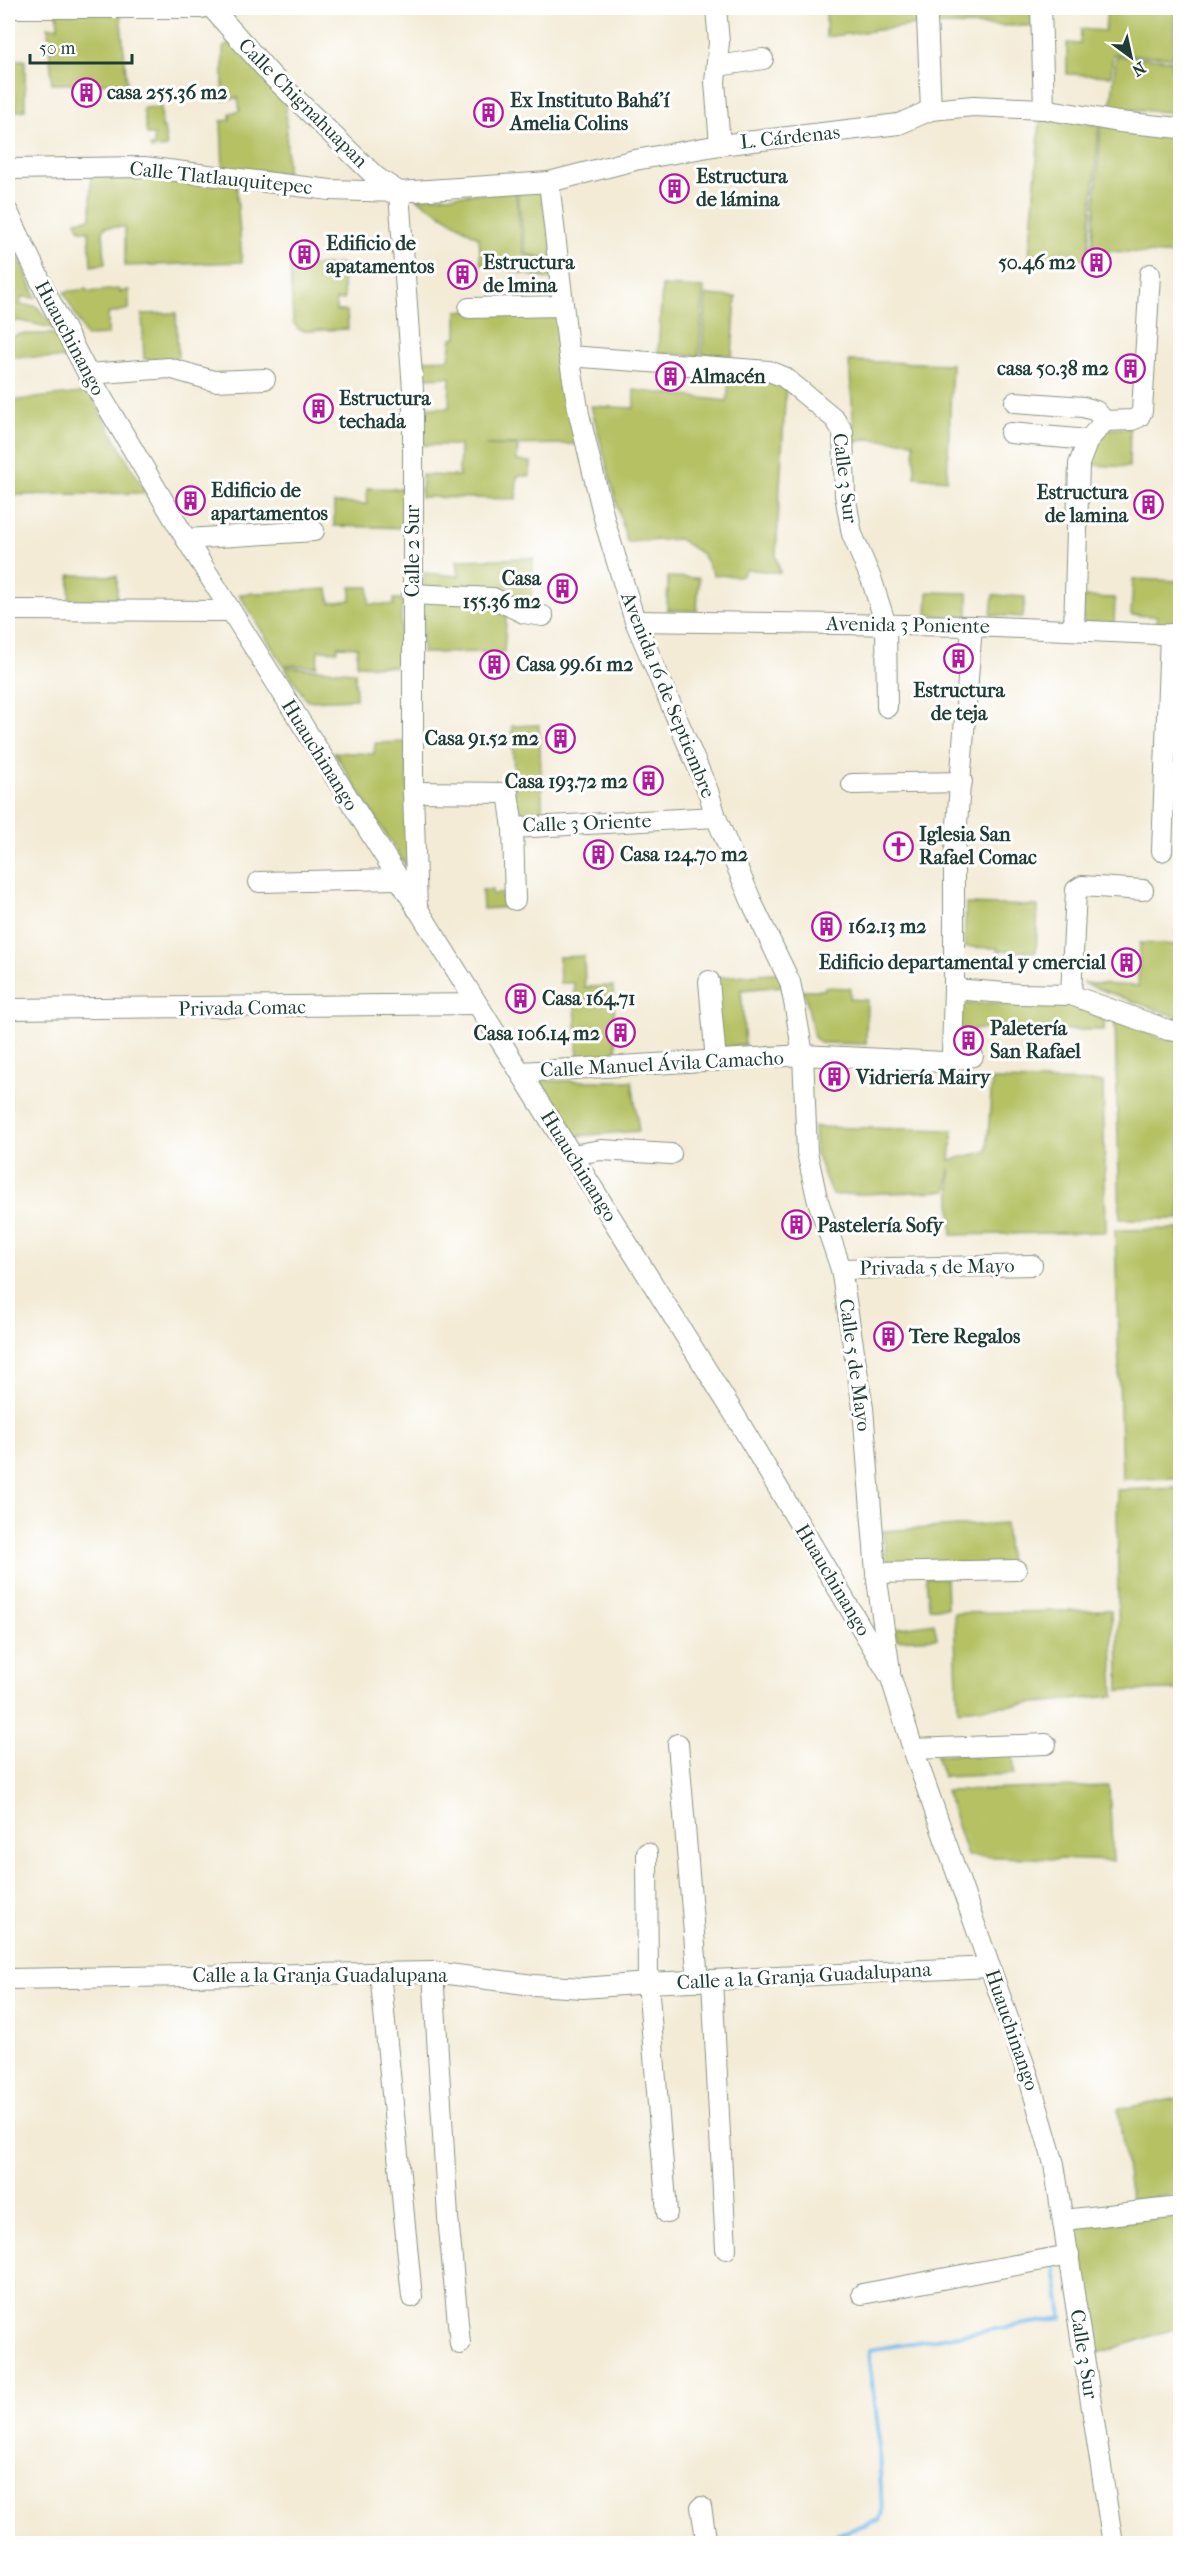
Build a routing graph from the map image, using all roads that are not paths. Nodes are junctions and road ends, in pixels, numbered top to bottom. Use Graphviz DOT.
graph roads {
  1 [pos="8,8"];
  2 [pos="202,8"];
  3 [pos="212,8"];
  4 [pos="716,8"];
  5 [pos="930,8"];
  6 [pos="1041,8"];
  7 [pos="763,59"];
  8 [pos="718,66"];
  9 [pos="1044,109"];
  10 [pos="931,110"];
  11 [pos="1180,128"];
  12 [pos="720,145"];
  13 [pos="8,169"];
  14 [pos="549,182"];
  15 [pos="399,192"];
  16 [pos="8,212"];
  17 [pos="1150,274"];
  18 [pos="562,306"];
  19 [pos="469,308"];
  20 [pos="568,356"];
  21 [pos="88,374"];
  22 [pos="265,379"];
  23 [pos="1015,402"];
  24 [pos="1105,421"];
  25 [pos="1010,433"];
  26 [pos="1088,440"];
  27 [pos="314,531"];
  28 [pos="186,540"];
  29 [pos="412,594"];
  30 [pos="8,610"];
  31 [pos="230,611"];
  32 [pos="543,616"];
  33 [pos="635,621"];
  34 [pos="886,625"];
  35 [pos="972,626"];
  36 [pos="1074,629"];
  37 [pos="1175,635"];
  38 [pos="888,707"];
  39 [pos="962,782"];
  40 [pos="852,784"];
  41 [pos="413,792"];
  42 [pos="716,817"];
  43 [pos="513,828"];
  44 [pos="1162,851"];
  45 [pos="398,879"];
  46 [pos="259,882"];
  47 [pos="1143,890"];
  48 [pos="515,900"];
  49 [pos="417,909"];
  50 [pos="709,981"];
  51 [pos="954,989"];
  52 [pos="1071,995"];
  53 [pos="477,1004"];
  54 [pos="8,1009"];
  55 [pos="1180,1032"];
  56 [pos="803,1055"];
  57 [pos="973,1056"];
  58 [pos="949,1059"];
  59 [pos="716,1061"];
  60 [pos="521,1072"];
  61 [pos="671,1154"];
  62 [pos="572,1155"];
  63 [pos="1032,1265"];
  64 [pos="841,1269"];
  65 [pos="1016,1570"];
  66 [pos="876,1573"];
  67 [pos="891,1678"];
  68 [pos="678,1744"];
  69 [pos="1046,1744"];
  70 [pos="913,1749"];
  71 [pos="647,1853"];
  72 [pos="990,1967"];
  73 [pos="380,1972"];
  74 [pos="433,1972"];
  75 [pos="8,1979"];
  76 [pos="705,1981"];
  77 [pos="648,1983"];
  78 [pos="1054,2164"];
  79 [pos="1180,2207"];
  80 [pos="667,2213"];
  81 [pos="1064,2220"];
  82 [pos="726,2249"];
  83 [pos="1069,2255"];
  84 [pos="862,2294"];
  85 [pos="412,2297"];
  86 [pos="460,2344"];
  87 [pos="701,2507"];
  88 [pos="707,2544"];
  89 [pos="1113,2544"];
  1 -- 2 [label="street"];
  3 -- 15 [label="street, Calle Chignahuapan"];
  4 -- 8 [label="street"];
  5 -- 10 [label="street"];
  6 -- 9 [label="street"];
  7 -- 8 [label="street"];
  8 -- 12 [label="street"];
  9 -- 10 [label="street, L. Cárdenas"];
  9 -- 11 [label="street, L. Cárdenas"];
  10 -- 12 [label="street, L. Cárdenas"];
  12 -- 14 [label="street, L. Cárdenas"];
  13 -- 15 [label="street, Calle Tlatlauquitepec"];
  14 -- 15 [label="street, L. Cárdenas"];
  14 -- 18 [label="street, Avenida 16 de Septiembre"];
  15 -- 29 [label="street, Calle 2 Sur"];
  16 -- 21 [label="street, Huauchinango"];
  17 -- 24 [label="street"];
  18 -- 19 [label="street"];
  18 -- 20 [label="street, Avenida 16 de Septiembre"];
  20 -- 33 [label="street, Avenida 16 de Septiembre"];
  20 -- 34 [label="street, Calle 3 Sur"];
  21 -- 22 [label="street"];
  21 -- 28 [label="street, Huauchinango"];
  23 -- 24 [label="street"];
  24 -- 26 [label="street"];
  25 -- 26 [label="street"];
  26 -- 36 [label="street"];
  27 -- 28 [label="street"];
  28 -- 31 [label="street, Huauchinango"];
  29 -- 32 [label="street"];
  29 -- 41 [label="street, Calle 2 Sur"];
  30 -- 31 [label="street"];
  31 -- 45 [label="street, Huauchinango"];
  33 -- 34 [label="street, Avenida 3 Poniente"];
  33 -- 42 [label="street, Avenida 16 de Septiembre"];
  34 -- 35 [label="street, Avenida 3 Poniente"];
  34 -- 38 [label="street, Calle 3 Sur"];
  35 -- 36 [label="street, Avenida 3 Poniente"];
  35 -- 39 [label="street"];
  36 -- 37 [label="street, Avenida 3 Poniente"];
  37 -- 44 [label="street"];
  39 -- 40 [label="street"];
  39 -- 51 [label="street"];
  41 -- 43 [label="street, Calle 3 Oriente"];
  41 -- 49 [label="street, Calle 2 Sur"];
  42 -- 43 [label="street, Calle 3 Oriente"];
  42 -- 56 [label="street, Avenida 16 de Septiembre"];
  43 -- 48 [label="street"];
  45 -- 46 [label="street"];
  45 -- 49 [label="street, Huauchinango"];
  47 -- 52 [label="street"];
  49 -- 53 [label="street, Huauchinango"];
  50 -- 59 [label="street"];
  51 -- 52 [label="street"];
  51 -- 58 [label="street"];
  52 -- 55 [label="street"];
  53 -- 54 [label="street, Privada Comac"];
  53 -- 60 [label="street, Huauchinango"];
  56 -- 58 [label="street, Calle Manuel Ávila Camacho"];
  56 -- 59 [label="street, Calle Manuel Ávila Camacho"];
  56 -- 64 [label="street, Calle 5 de Mayo"];
  57 -- 58 [label="street, Calle Manuel Ávila Camacho"];
  59 -- 60 [label="street, Calle Manuel Ávila Camacho"];
  60 -- 62 [label="street, Huauchinango"];
  61 -- 62 [label="street"];
  62 -- 67 [label="street, Huauchinango"];
  63 -- 64 [label="street, Privada 5 de Mayo"];
  64 -- 66 [label="street, Calle 5 de Mayo"];
  65 -- 66 [label="street"];
  66 -- 67 [label="street, Calle 5 de Mayo"];
  67 -- 70 [label="street, Huauchinango"];
  68 -- 76 [label="street"];
  69 -- 70 [label="street"];
  70 -- 72 [label="street, Huauchinango"];
  71 -- 77 [label="street"];
  72 -- 76 [label="street, Calle a la Granja Guadalupana"];
  72 -- 78 [label="street, Huauchinango"];
  73 -- 74 [label="street, Calle a la Granja Guadalupana"];
  73 -- 75 [label="street, Calle a la Granja Guadalupana"];
  73 -- 85 [label="street"];
  74 -- 77 [label="street, Calle a la Granja Guadalupana"];
  74 -- 86 [label="street"];
  76 -- 77 [label="street, Calle a la Granja Guadalupana"];
  76 -- 82 [label="street"];
  77 -- 80 [label="street"];
  78 -- 81 [label="street, Calle 3 Sur"];
  79 -- 81 [label="street"];
  81 -- 83 [label="street, Calle 3 Sur"];
  83 -- 84 [label="street"];
  83 -- 89 [label="street, Calle 3 Sur"];
  87 -- 88 [label="street"];
}
